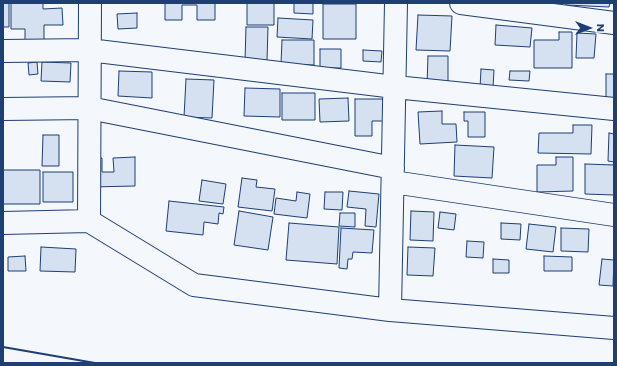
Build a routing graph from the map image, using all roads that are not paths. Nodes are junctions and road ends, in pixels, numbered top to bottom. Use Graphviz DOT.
graph roads {
  1 [pos="90,3"];
  2 [pos="396,3"];
  3 [pos="461,3"];
  4 [pos="614,23"];
  5 [pos="89,50"];
  6 [pos="3,51"];
  7 [pos="395,86"];
  8 [pos="89,108"];
  9 [pos="3,109"];
  10 [pos="614,109"];
  11 [pos="393,175"];
  12 [pos="614,215"];
  13 [pos="89,221"];
  14 [pos="3,223"];
  15 [pos="390,310"];
  16 [pos="614,328"];
  1 -- 5 [label="street"];
  2 -- 7 [label="street"];
  3 -- 4 [label="street"];
  5 -- 6 [label="street"];
  5 -- 7 [label="street"];
  5 -- 8 [label="street"];
  7 -- 10 [label="street"];
  7 -- 11 [label="street"];
  8 -- 9 [label="street"];
  8 -- 11 [label="street"];
  8 -- 13 [label="street"];
  11 -- 12 [label="street"];
  11 -- 15 [label="street"];
  13 -- 14 [label="street"];
  13 -- 15 [label="street"];
  15 -- 16 [label="street"];
}
